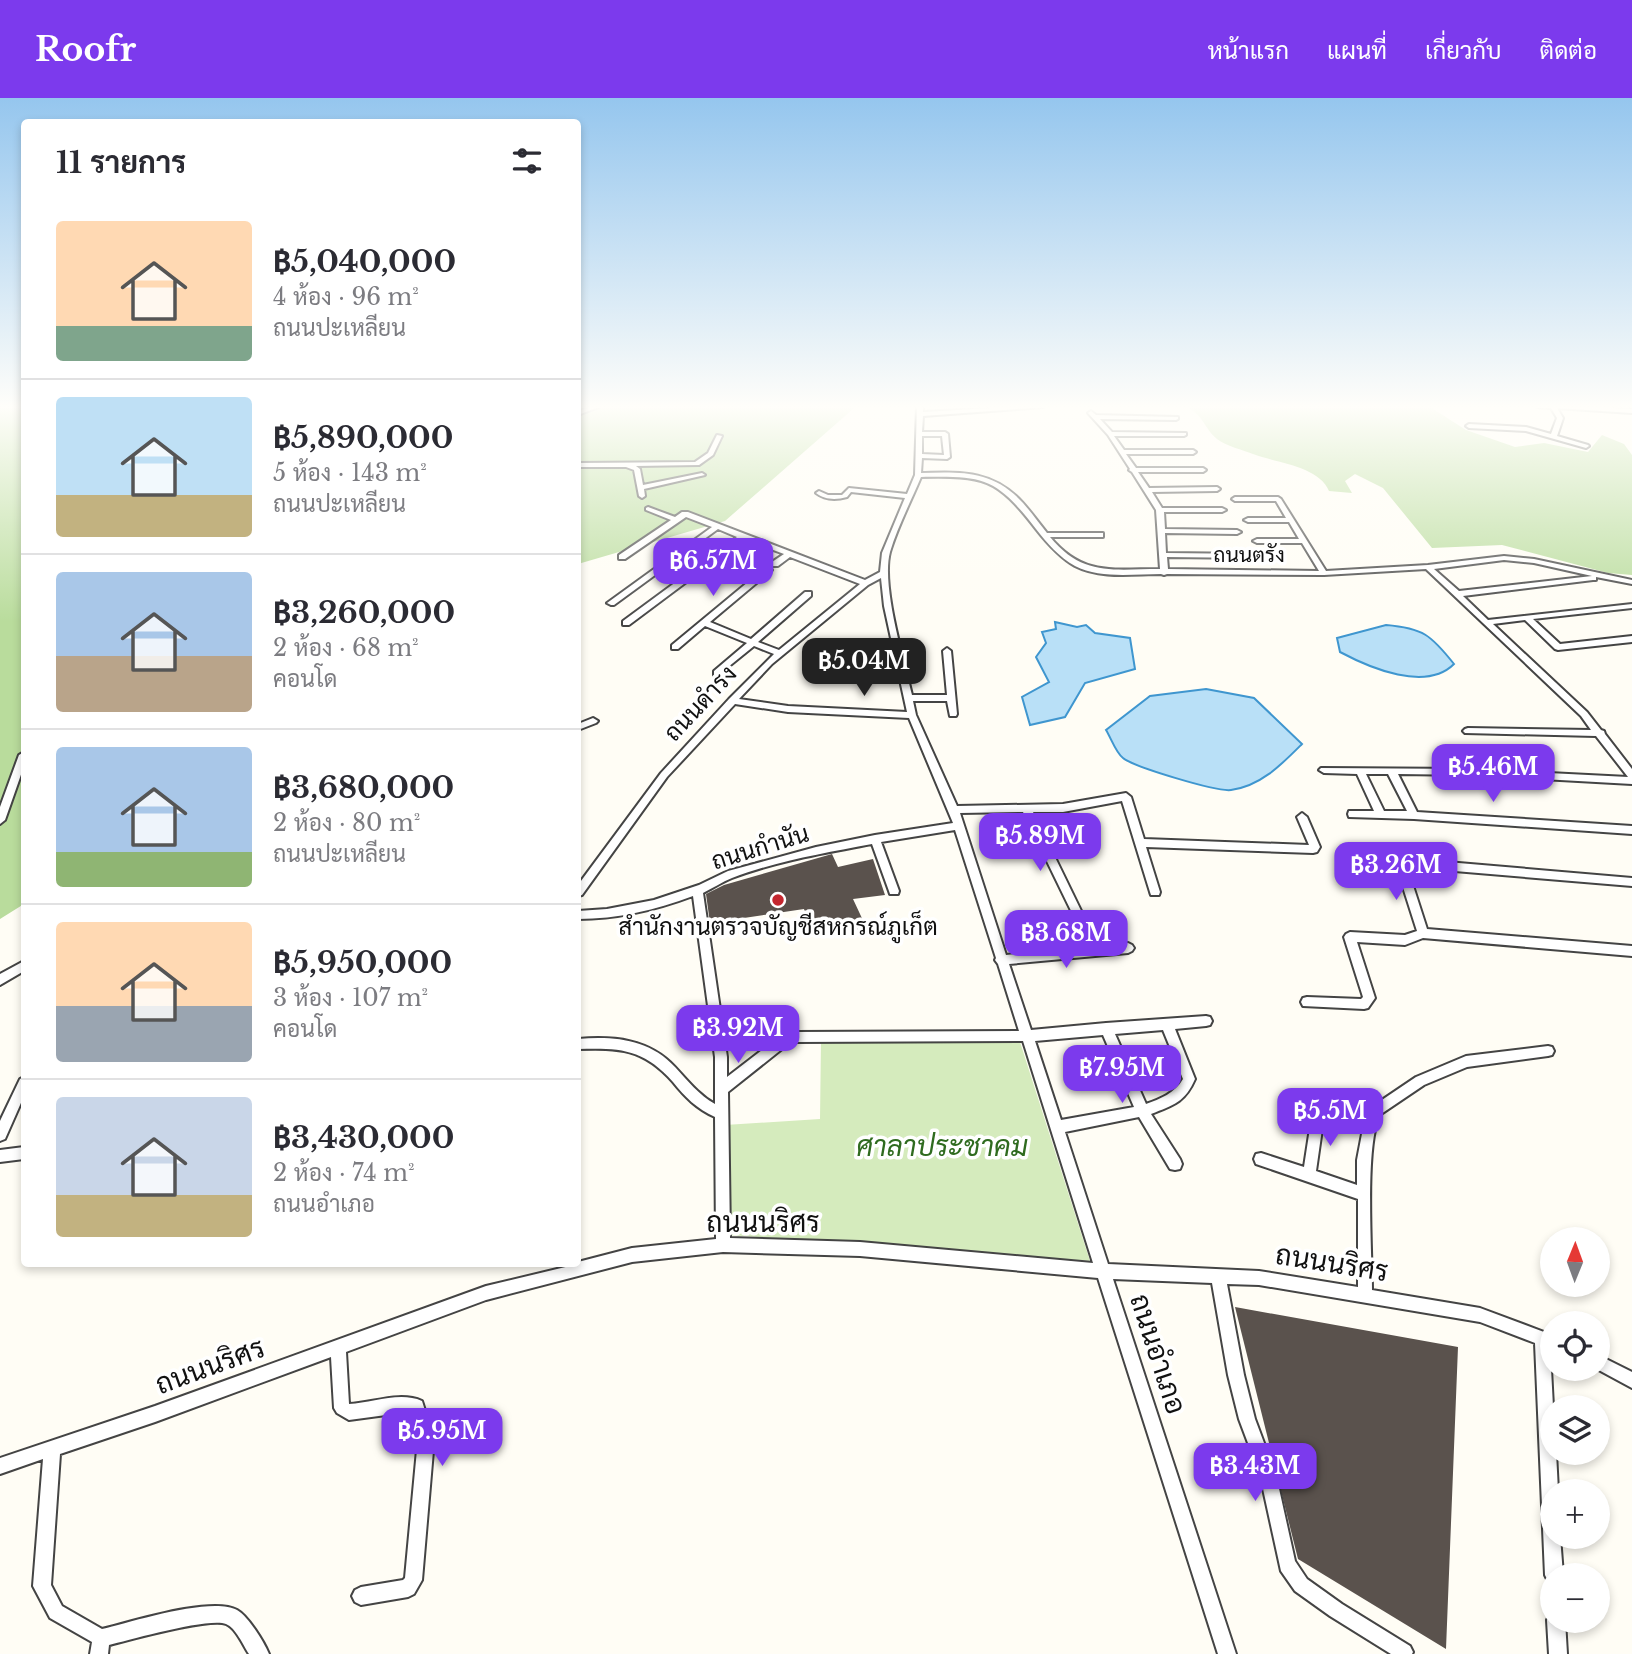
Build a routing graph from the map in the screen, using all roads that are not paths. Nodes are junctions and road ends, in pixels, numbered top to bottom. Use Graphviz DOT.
graph roads {
  1 [pos="639,478"];
  2 [pos="693,478"];
  3 [pos="917,478"];
  4 [pos="976,478"];
  5 [pos="1137,478"];
  6 [pos="843,481"];
  7 [pos="1217,489"];
  8 [pos="849,490"];
  9 [pos="1146,490"];
  10 [pos="820,493"];
  11 [pos="909,496"];
  12 [pos="1235,499"];
  13 [pos="648,509"];
  14 [pos="1160,510"];
  15 [pos="1223,510"];
  16 [pos="676,520"];
  17 [pos="1248,520"];
  18 [pos="1291,520"];
  19 [pos="718,526"];
  20 [pos="1162,531"];
  21 [pos="1237,532"];
  22 [pos="1100,535"];
  23 [pos="743,536"];
  24 [pos="1045,536"];
  25 [pos="1257,541"];
  26 [pos="1304,541"];
  27 [pos="789,554"];
  28 [pos="1163,555"];
  29 [pos="1255,556"];
  30 [pos="622,557"];
  31 [pos="1273,566"];
  32 [pos="1428,567"];
  33 [pos="1322,569"];
  34 [pos="884,573"];
  35 [pos="1164,573"];
  36 [pos="1602,576"];
  37 [pos="1632,582"];
  38 [pos="865,583"];
  39 [pos="808,594"];
  40 [pos="1457,594"];
  41 [pos="611,603"];
  42 [pos="1632,606"];
  43 [pos="1527,618"];
  44 [pos="1488,622"];
  45 [pos="626,623"];
  46 [pos="705,623"];
  47 [pos="1632,639"];
  48 [pos="752,643"];
  49 [pos="675,647"];
  50 [pos="947,651"];
  51 [pos="779,653"];
  52 [pos="717,673"];
  53 [pos="908,698"];
  54 [pos="950,698"];
  55 [pos="732,701"];
  56 [pos="953,714"];
  57 [pos="912,715"];
  58 [pos="593,721"];
  59 [pos="581,726"];
  60 [pos="1468,731"];
  61 [pos="1601,733"];
  62 [pos="21,763"];
  63 [pos="1324,770"];
  64 [pos="1360,771"];
  65 [pos="1392,772"];
  66 [pos="1632,779"];
  67 [pos="954,810"];
  68 [pos="1027,810"];
  69 [pos="1353,814"];
  70 [pos="1381,814"];
  71 [pos="1414,815"];
  72 [pos="1302,817"];
  73 [pos="0,820"];
  74 [pos="958,826"];
  75 [pos="1632,830"];
  76 [pos="875,839"];
  77 [pos="1140,843"];
  78 [pos="1632,883"];
  79 [pos="581,888"];
  80 [pos="697,890"];
  81 [pos="894,891"];
  82 [pos="1155,892"];
  83 [pos="581,915"];
  84 [pos="1082,923"];
  85 [pos="1423,933"];
  86 [pos="1128,948"];
  87 [pos="1632,951"];
  88 [pos="1001,960"];
  89 [pos="21,968"];
  90 [pos="0,980"];
  91 [pos="1307,1002"];
  92 [pos="1206,1021"];
  93 [pos="1167,1025"];
  94 [pos="1105,1028"];
  95 [pos="1026,1037"];
  96 [pos="581,1044"];
  97 [pos="1548,1051"];
  98 [pos="21,1090"];
  99 [pos="720,1090"];
  100 [pos="1143,1112"];
  101 [pos="721,1114"];
  102 [pos="1318,1115"];
  103 [pos="1058,1127"];
  104 [pos="0,1135"];
  105 [pos="21,1153"];
  106 [pos="0,1156"];
  107 [pos="1261,1159"];
  108 [pos="1175,1164"];
  109 [pos="1309,1175"];
  110 [pos="1364,1194"];
  111 [pos="723,1245"];
  112 [pos="1103,1270"];
  113 [pos="1218,1276"];
  114 [pos="1365,1295"];
  115 [pos="1540,1337"];
  116 [pos="338,1347"];
  117 [pos="1610,1368"];
  118 [pos="1632,1380"];
  119 [pos="1548,1381"];
  120 [pos="52,1450"];
  121 [pos="0,1465"];
  122 [pos="1554,1563"];
  123 [pos="361,1596"];
  124 [pos="1557,1633"];
  125 [pos="100,1646"];
  126 [pos="1404,1652"];
  127 [pos="260,1654"];
  128 [pos="1227,1654"];
  129 [pos="1558,1654"];
  1 -- 2 [label="street"];
  3 -- 11 [label="street"];
  4 -- 24 [label="street, ถนนตรัง"];
  5 -- 9 [label="street"];
  6 -- 8 [label="street"];
  7 -- 9 [label="street"];
  8 -- 10 [label="street"];
  8 -- 11 [label="street"];
  9 -- 14 [label="street"];
  11 -- 34 [label="street"];
  12 -- 18 [label="street"];
  13 -- 16 [label="street"];
  14 -- 15 [label="street"];
  14 -- 20 [label="street"];
  16 -- 19 [label="street"];
  16 -- 30 [label="street"];
  17 -- 18 [label="street"];
  18 -- 26 [label="street"];
  19 -- 23 [label="street"];
  19 -- 41 [label="street"];
  20 -- 21 [label="street"];
  20 -- 28 [label="street"];
  22 -- 24 [label="street"];
  23 -- 27 [label="street"];
  23 -- 45 [label="street"];
  24 -- 35 [label="street, ถนนตรัง"];
  25 -- 26 [label="street"];
  26 -- 33 [label="street"];
  27 -- 38 [label="street"];
  27 -- 46 [label="street"];
  28 -- 29 [label="street"];
  28 -- 35 [label="street"];
  31 -- 33 [label="street"];
  32 -- 33 [label="street, ถนนตรัง"];
  32 -- 36 [label="street, ถนนตรัง"];
  32 -- 40 [label="street"];
  33 -- 35 [label="street, ถนนตรัง"];
  34 -- 38 [label="street, ถนนดำรง"];
  34 -- 53 [label="street, ถนนอำเภอ"];
  36 -- 37 [label="street, ถนนตรัง"];
  36 -- 40 [label="street"];
  38 -- 51 [label="street, ถนนดำรง"];
  39 -- 48 [label="street"];
  40 -- 44 [label="street"];
  42 -- 43 [label="street"];
  43 -- 44 [label="street"];
  43 -- 47 [label="street"];
  44 -- 61 [label="street"];
  46 -- 48 [label="street"];
  46 -- 49 [label="street"];
  48 -- 51 [label="street"];
  48 -- 52 [label="street"];
  50 -- 54 [label="street"];
  51 -- 55 [label="street, ถนนดำรง"];
  53 -- 54 [label="street"];
  53 -- 57 [label="street, ถนนอำเภอ"];
  54 -- 56 [label="street"];
  55 -- 57 [label="street"];
  55 -- 79 [label="street, ถนนดำรง"];
  57 -- 67 [label="street, ถนนอำเภอ"];
  58 -- 59 [label="street"];
  60 -- 61 [label="street"];
  61 -- 66 [label="street"];
  62 -- 73 [label="street"];
  63 -- 64 [label="street"];
  64 -- 65 [label="street"];
  64 -- 70 [label="street"];
  65 -- 66 [label="street"];
  65 -- 71 [label="street"];
  67 -- 68 [label="street"];
  67 -- 74 [label="street, ถนนอำเภอ"];
  68 -- 77 [label="street"];
  68 -- 84 [label="street"];
  69 -- 70 [label="street"];
  70 -- 71 [label="street"];
  71 -- 75 [label="street"];
  72 -- 77 [label="street"];
  74 -- 76 [label="street, ถนนกำนัน"];
  74 -- 88 [label="street, ถนนอำเภอ"];
  76 -- 80 [label="street, ถนนกำนัน"];
  76 -- 81 [label="street"];
  77 -- 82 [label="street"];
  78 -- 85 [label="street"];
  80 -- 83 [label="street, ถนนกำนัน"];
  80 -- 99 [label="street"];
  85 -- 87 [label="street"];
  85 -- 91 [label="street"];
  86 -- 88 [label="street"];
  88 -- 95 [label="street, ถนนอำเภอ"];
  89 -- 90 [label="street"];
  92 -- 93 [label="street"];
  93 -- 94 [label="street"];
  93 -- 100 [label="street"];
  94 -- 95 [label="street"];
  94 -- 100 [label="street"];
  95 -- 99 [label="street"];
  95 -- 103 [label="street, ถนนอำเภอ"];
  96 -- 101 [label="street"];
  97 -- 110 [label="street"];
  98 -- 104 [label="street"];
  99 -- 101 [label="street"];
  100 -- 103 [label="street"];
  100 -- 108 [label="street"];
  101 -- 111 [label="street"];
  102 -- 109 [label="street"];
  103 -- 112 [label="street, ถนนอำเภอ"];
  105 -- 106 [label="street"];
  107 -- 109 [label="street"];
  109 -- 110 [label="street"];
  110 -- 114 [label="street"];
  111 -- 112 [label="street, ถนนนริศร"];
  111 -- 116 [label="street, ถนนนริศร"];
  112 -- 113 [label="street, ถนนนริศร"];
  112 -- 128 [label="street, ถนนอำเภอ"];
  113 -- 114 [label="street, ถนนนริศร"];
  113 -- 126 [label="street"];
  114 -- 115 [label="street, ถนนนริศร"];
  116 -- 120 [label="street, ถนนนริศร"];
  116 -- 123 [label="street"];
  117 -- 118 [label="street"];
  119 -- 122 [label="street"];
  120 -- 121 [label="street, ถนนนริศร"];
  120 -- 125 [label="street"];
  124 -- 129 [label="street"];
  125 -- 127 [label="street"];
}
